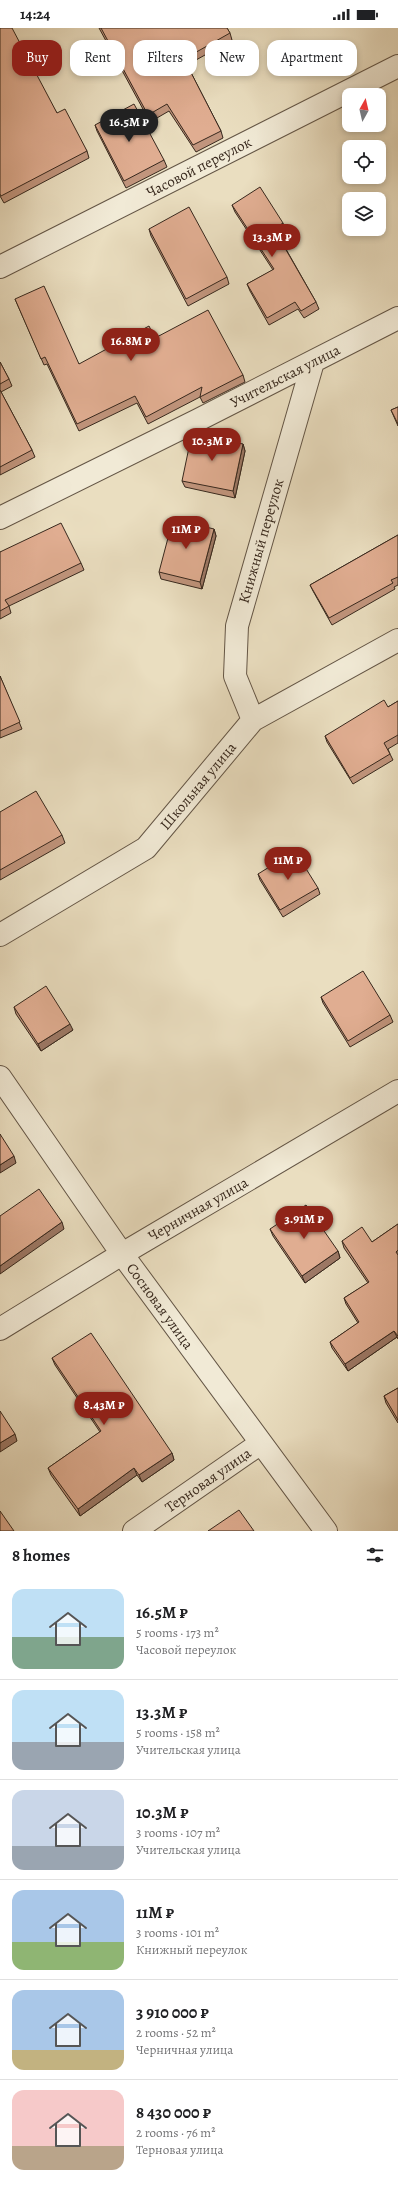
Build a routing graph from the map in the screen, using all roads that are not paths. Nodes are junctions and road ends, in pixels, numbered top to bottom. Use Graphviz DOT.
graph roads {
  1 [pos="398,66"];
  2 [pos="0,267"];
  3 [pos="398,318"];
  4 [pos="313,362"];
  5 [pos="0,518"];
  6 [pos="398,640"];
  7 [pos="252,720"];
  8 [pos="0,935"];
  9 [pos="0,1077"];
  10 [pos="398,1091"];
  11 [pos="122,1254"];
  12 [pos="0,1328"];
  13 [pos="261,1443"];
  14 [pos="134,1531"];
  15 [pos="326,1531"];
  1 -- 2 [label="street, Часовой переулок"];
  3 -- 4 [label="street, Учительская улица"];
  4 -- 5 [label="street, Учительская улица"];
  4 -- 7 [label="street, Книжный переулок"];
  6 -- 7 [label="street, Школьная улица"];
  7 -- 8 [label="street, Школьная улица"];
  9 -- 11 [label="street, Сосновая улица"];
  10 -- 11 [label="street, Черничная улица"];
  11 -- 12 [label="street, Черничная улица"];
  11 -- 13 [label="street, Сосновая улица"];
  13 -- 14 [label="street, Терновая улица"];
  13 -- 15 [label="street, Сосновая улица"];
}
